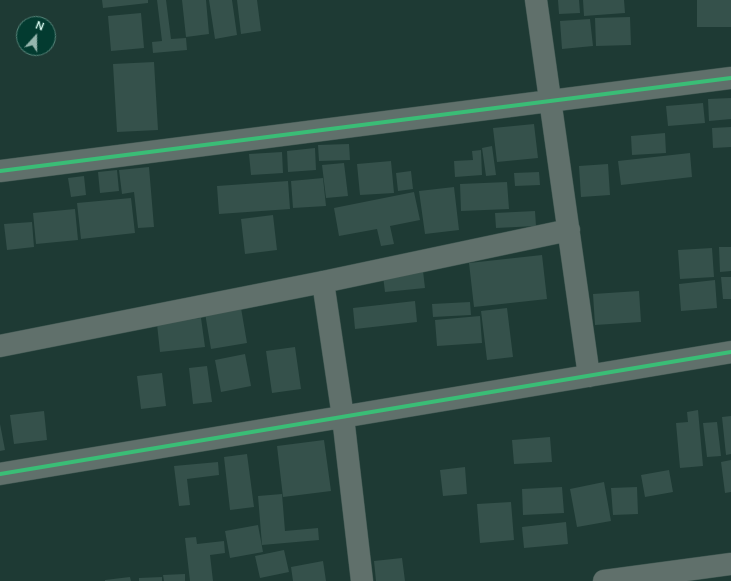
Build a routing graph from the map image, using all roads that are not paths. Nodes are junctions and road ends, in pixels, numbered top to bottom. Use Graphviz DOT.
graph roads {
  1 [pos="536,0"];
  2 [pos="731,78"];
  3 [pos="550,101"];
  4 [pos="0,171"];
  5 [pos="569,230"];
  6 [pos="323,282"];
  7 [pos="0,346"];
  8 [pos="731,352"];
  9 [pos="589,376"];
  10 [pos="343,417"];
  11 [pos="0,474"];
  12 [pos="731,564"];
  13 [pos="362,581"];
  14 [pos="604,581"];
  1 -- 3 [label="street"];
  2 -- 3 [label="street"];
  3 -- 4 [label="street"];
  3 -- 5 [label="street"];
  5 -- 6 [label="street"];
  5 -- 9 [label="street"];
  6 -- 7 [label="street"];
  6 -- 10 [label="street"];
  8 -- 9 [label="street"];
  9 -- 10 [label="street"];
  10 -- 11 [label="street"];
  10 -- 13 [label="street"];
  12 -- 14 [label="street"];
}
